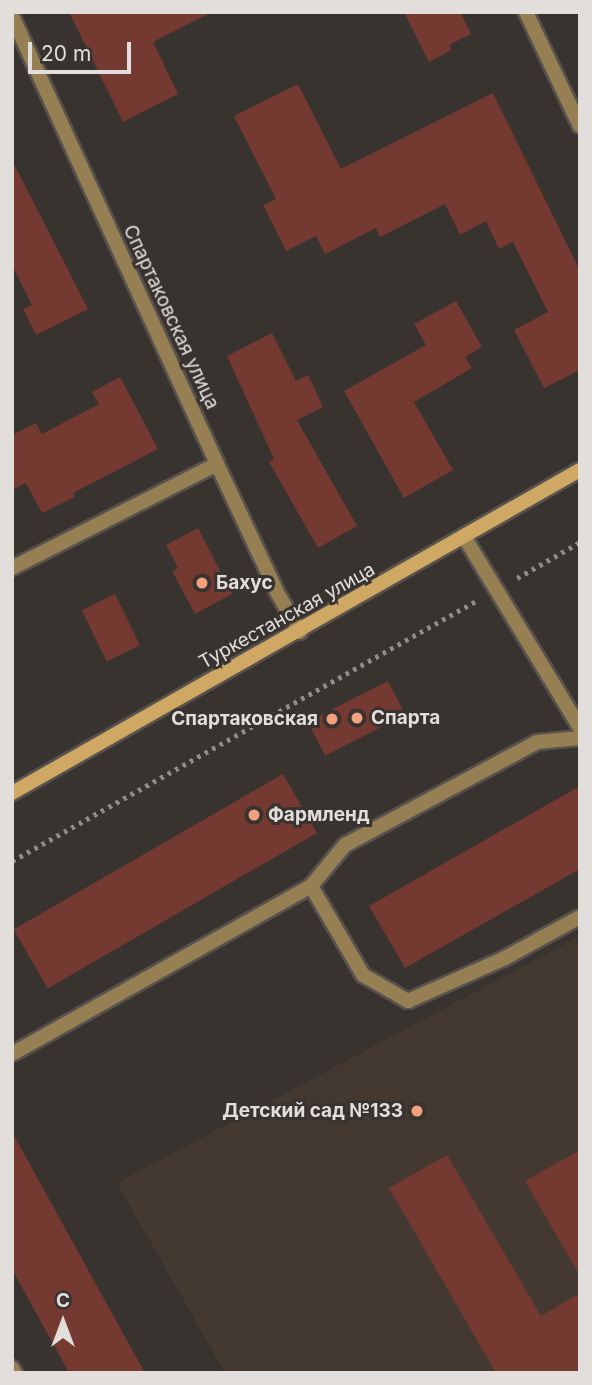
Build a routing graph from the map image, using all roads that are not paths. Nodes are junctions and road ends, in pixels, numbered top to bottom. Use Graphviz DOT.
graph roads {
  1 [pos="526,12"];
  2 [pos="12,16"];
  3 [pos="580,126"];
  4 [pos="217,464"];
  5 [pos="580,471"];
  6 [pos="465,538"];
  7 [pos="12,568"];
  8 [pos="300,632"];
  9 [pos="580,728"];
  10 [pos="580,738"];
  11 [pos="12,793"];
  12 [pos="312,886"];
  13 [pos="580,917"];
  14 [pos="12,1054"];
  15 [pos="12,1368"];
  16 [pos="15,1373"];
  1 -- 3 [label="street"];
  2 -- 4 [label="street, Спартаковская улица"];
  4 -- 7 [label="street"];
  4 -- 8 [label="street, Спартаковская улица"];
  5 -- 6 [label="main road, Туркестанская улица"];
  6 -- 8 [label="main road, Туркестанская улица"];
  6 -- 9 [label="street"];
  8 -- 11 [label="main road, Туркестанская улица"];
  10 -- 12 [label="street"];
  12 -- 13 [label="street"];
  12 -- 14 [label="street"];
  15 -- 16 [label="street"];
}
